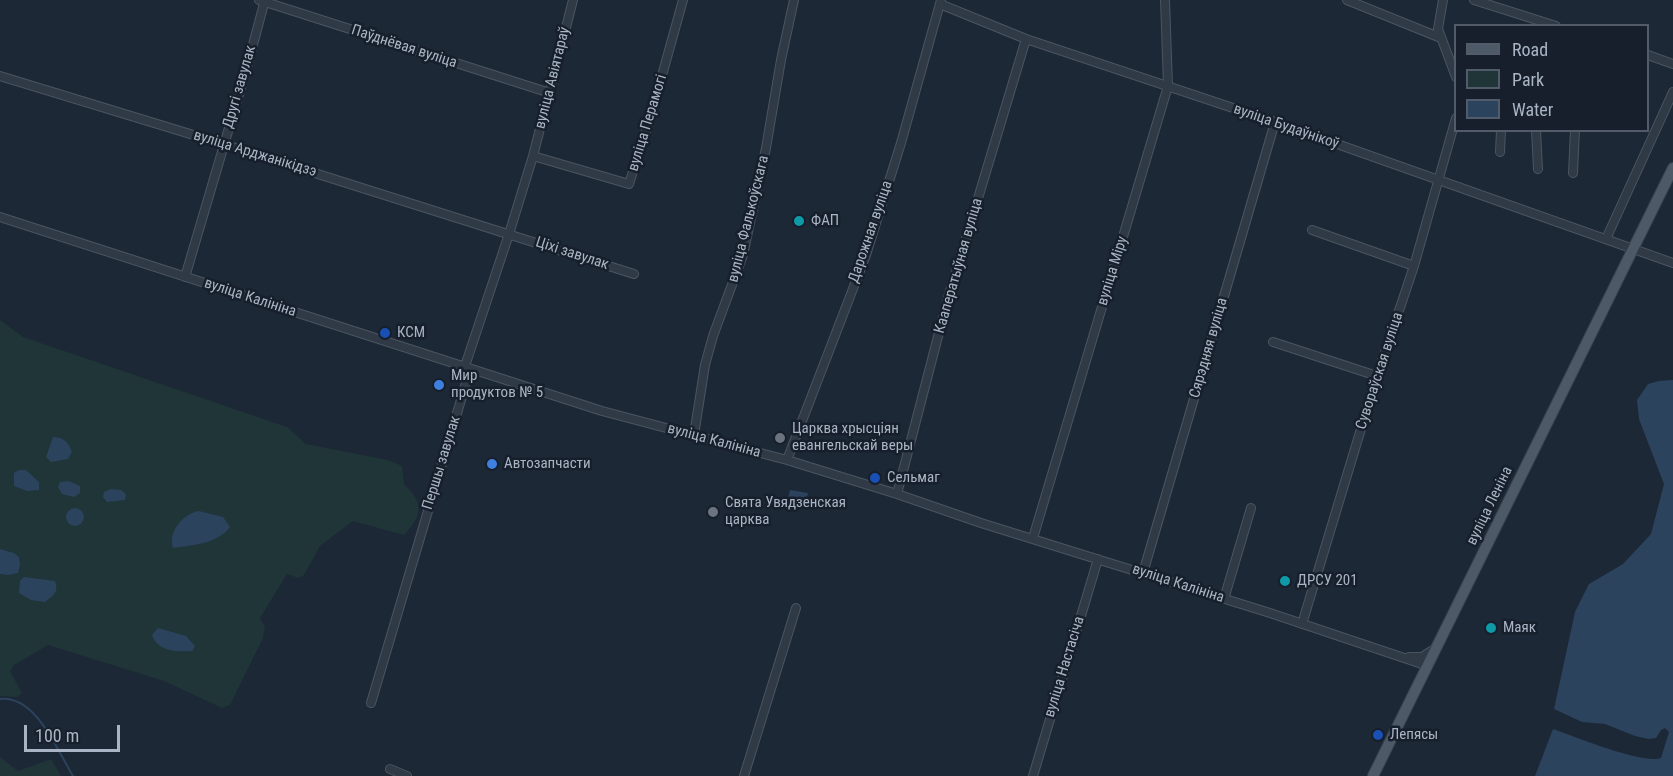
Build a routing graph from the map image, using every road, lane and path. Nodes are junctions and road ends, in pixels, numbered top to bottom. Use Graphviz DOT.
graph roads {
  1 [pos="573,0"];
  2 [pos="683,0"];
  3 [pos="794,0"];
  4 [pos="1165,0"];
  5 [pos="1347,0"];
  6 [pos="1443,0"];
  7 [pos="1474,0"];
  8 [pos="263,1"];
  9 [pos="940,2"];
  10 [pos="1550,24"];
  11 [pos="1441,38"];
  12 [pos="1026,39"];
  13 [pos="1649,56"];
  14 [pos="1673,64"];
  15 [pos="1454,75"];
  16 [pos="0,76"];
  17 [pos="1168,86"];
  18 [pos="1673,92"];
  19 [pos="550,93"];
  20 [pos="1275,122"];
  21 [pos="1454,122"];
  22 [pos="1501,132"];
  23 [pos="1536,132"];
  24 [pos="1575,132"];
  25 [pos="223,144"];
  26 [pos="1500,152"];
  27 [pos="533,156"];
  28 [pos="1673,168"];
  29 [pos="1538,169"];
  30 [pos="1574,173"];
  31 [pos="1439,180"];
  32 [pos="0,217"];
  33 [pos="1312,230"];
  34 [pos="510,234"];
  35 [pos="1606,239"];
  36 [pos="1633,249"];
  37 [pos="1673,263"];
  38 [pos="1414,266"];
  39 [pos="634,274"];
  40 [pos="184,277"];
  41 [pos="1273,342"];
  42 [pos="465,366"];
  43 [pos="1377,376"];
  44 [pos="694,435"];
  45 [pos="787,460"];
  46 [pos="897,494"];
  47 [pos="1251,508"];
  48 [pos="1033,538"];
  49 [pos="1098,559"];
  50 [pos="1143,573"];
  51 [pos="1224,599"];
  52 [pos="796,608"];
  53 [pos="1302,624"];
  54 [pos="1439,645"];
  55 [pos="1403,657"];
  56 [pos="1428,666"];
  57 [pos="1418,686"];
  58 [pos="371,702"];
  59 [pos="390,770"];
  60 [pos="407,776"];
  61 [pos="744,776"];
  62 [pos="1033,776"];
  63 [pos="1373,776"];
  1 -- 19 [label="street, вуліца Авіятараў"];
  2 -- 27 [label="street, вуліца Перамогі"];
  3 -- 44 [label="street, вуліца Фалькоўскага"];
  4 -- 17 [label="street, вуліца Міру"];
  5 -- 11 [label="street"];
  6 -- 11 [label="street"];
  7 -- 10 [label="street"];
  8 -- 19 [label="street, Паўднёвая вуліца"];
  8 -- 25 [label="street, Другі завулак"];
  9 -- 12 [label="street, вуліца Будаўнікоў"];
  9 -- 45 [label="street, Дарожная вуліца"];
  11 -- 15 [label="street"];
  12 -- 17 [label="street, вуліца Будаўнікоў"];
  12 -- 46 [label="street, Кааператыўная вуліца"];
  13 -- 14 [label="street"];
  16 -- 25 [label="street, вуліца Арджанікідзэ"];
  17 -- 20 [label="street, вуліца Будаўнікоў"];
  17 -- 48 [label="street, вуліца Міру"];
  18 -- 35 [label="street"];
  19 -- 27 [label="street, вуліца Авіятараў"];
  20 -- 31 [label="street, вуліца Будаўнікоў"];
  20 -- 50 [label="street, Сярэдняя вуліца"];
  21 -- 31 [label="street, Сувораўская вуліца"];
  22 -- 26 [label="street"];
  23 -- 29 [label="street"];
  24 -- 30 [label="street"];
  25 -- 34 [label="street, вуліца Арджанікідзэ"];
  25 -- 40 [label="street, Другі завулак"];
  27 -- 34 [label="street, Першы завулак"];
  28 -- 36 [label="main road, вуліца Леніна"];
  31 -- 35 [label="street, вуліца Будаўнікоў"];
  31 -- 38 [label="street, Сувораўская вуліца"];
  32 -- 40 [label="street, вуліца Калініна"];
  33 -- 38 [label="street"];
  34 -- 39 [label="street, Ціхі завулак"];
  34 -- 42 [label="street, Першы завулак"];
  35 -- 36 [label="street, вуліца Будаўнікоў"];
  36 -- 37 [label="street, вуліца Будаўнікоў"];
  36 -- 54 [label="main road, вуліца Леніна"];
  38 -- 43 [label="street, Сувораўская вуліца"];
  40 -- 42 [label="street, вуліца Калініна"];
  41 -- 43 [label="street"];
  42 -- 44 [label="street, вуліца Калініна"];
  42 -- 58 [label="street, Першы завулак"];
  43 -- 53 [label="street, Сувораўская вуліца"];
  44 -- 45 [label="street, вуліца Калініна"];
  45 -- 46 [label="street, вуліца Калініна"];
  46 -- 48 [label="street, вуліца Калініна"];
  47 -- 51 [label="street"];
  48 -- 49 [label="street, вуліца Калініна"];
  49 -- 50 [label="street, вуліца Калініна"];
  49 -- 62 [label="street, вуліца Настасіча"];
  50 -- 51 [label="street, вуліца Калініна"];
  51 -- 53 [label="street, вуліца Калініна"];
  52 -- 61 [label="street"];
  53 -- 55 [label="street, вуліца Калініна"];
  54 -- 55 [label="street"];
  54 -- 56 [label="main road, вуліца Леніна"];
  55 -- 56 [label="street, вуліца Калініна"];
  55 -- 57 [label="street"];
  56 -- 57 [label="main road, вуліца Леніна"];
  57 -- 63 [label="main road, вуліца Леніна"];
  59 -- 60 [label="street"];
}
